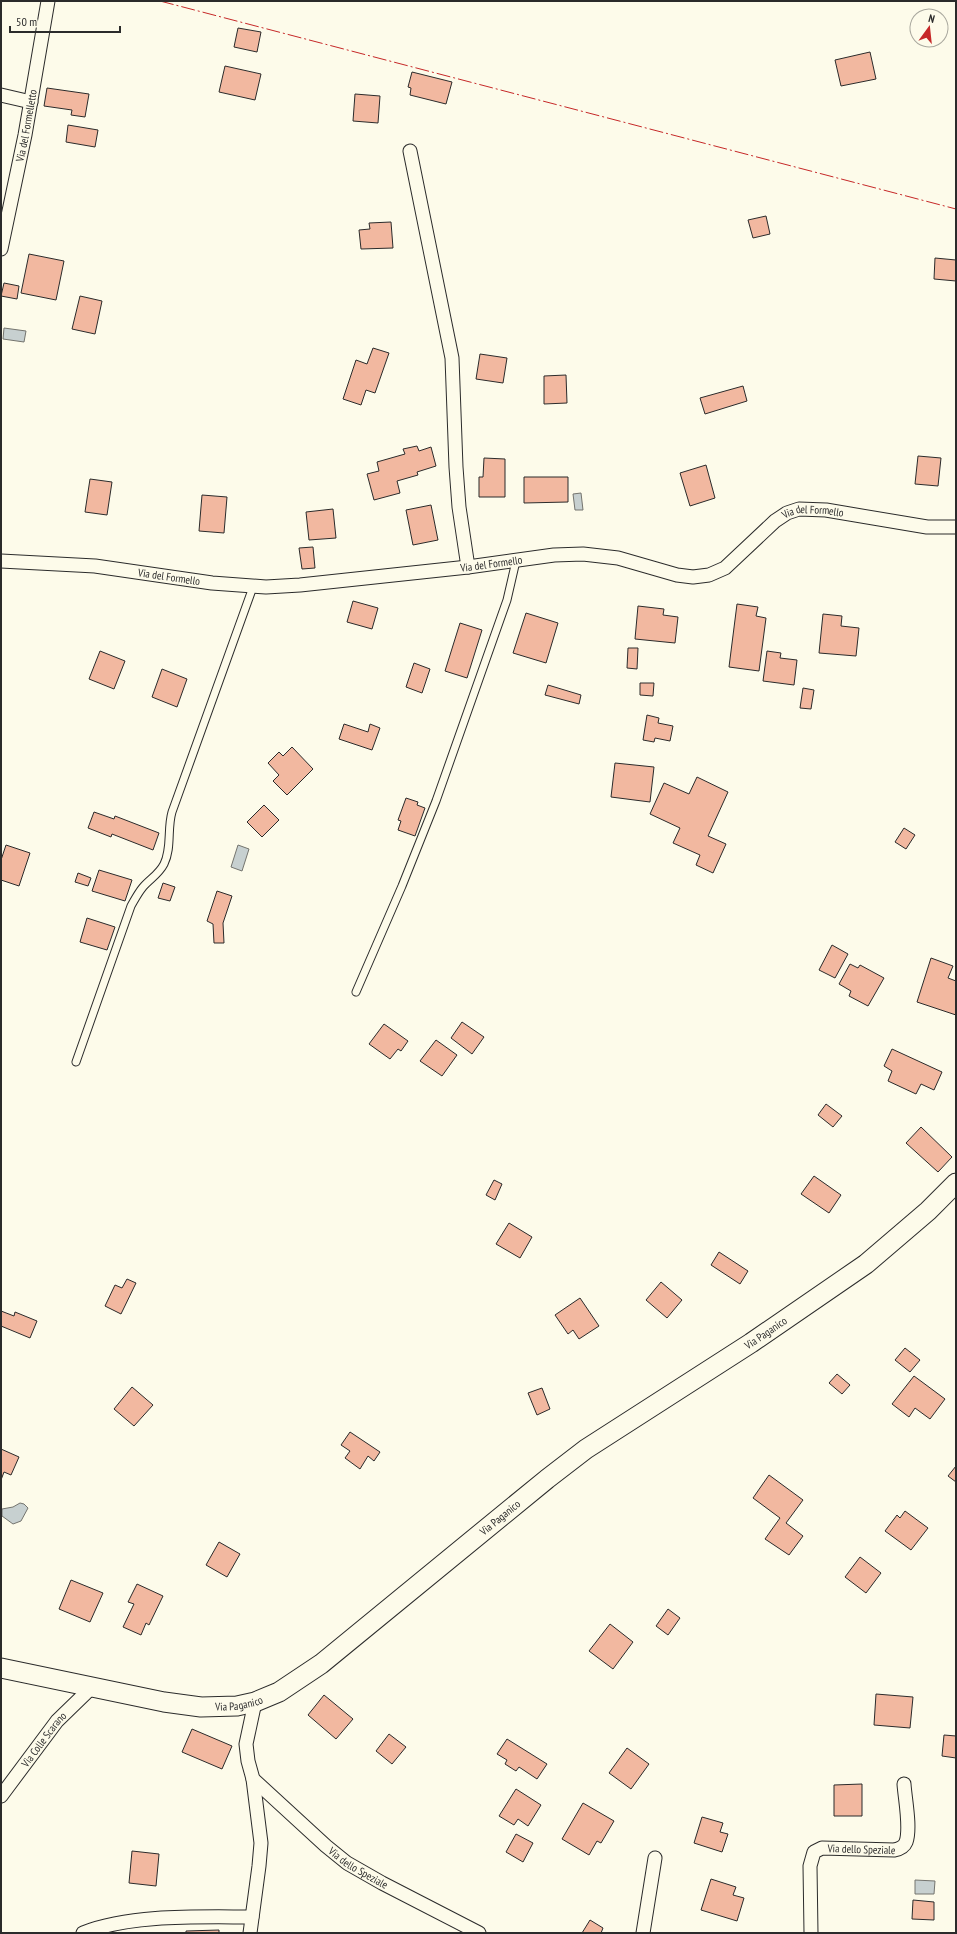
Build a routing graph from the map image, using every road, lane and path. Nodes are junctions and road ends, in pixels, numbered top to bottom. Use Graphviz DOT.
graph roads {
  1 [pos="48,1"];
  2 [pos="1,95"];
  3 [pos="31,102"];
  4 [pos="410,151"];
  5 [pos="2,243"];
  6 [pos="956,526"];
  7 [pos="1,561"];
  8 [pos="516,561"];
  9 [pos="468,568"];
  10 [pos="253,587"];
  11 [pos="356,992"];
  12 [pos="76,1062"];
  13 [pos="956,1183"];
  14 [pos="1,1668"];
  15 [pos="92,1687"];
  16 [pos="256,1702"];
  17 [pos="253,1779"];
  18 [pos="904,1784"];
  19 [pos="1,1796"];
  20 [pos="655,1858"];
  21 [pos="252,1917"];
  22 [pos="82,1933"];
  23 [pos="250,1933"];
  24 [pos="479,1933"];
  25 [pos="643,1933"];
  26 [pos="811,1933"];
  1 -- 3 [label="street, Via del Formelletto"];
  2 -- 3 [label="street"];
  3 -- 5 [label="street, Via del Formelletto"];
  4 -- 9 [label="street"];
  6 -- 8 [label="street, Via del Formello"];
  7 -- 10 [label="street, Via del Formello"];
  8 -- 9 [label="street, Via del Formello"];
  8 -- 11 [label="lane"];
  9 -- 10 [label="street, Via del Formello"];
  10 -- 12 [label="lane"];
  13 -- 16 [label="street, Via Paganico"];
  14 -- 15 [label="street, Via Paganico"];
  15 -- 16 [label="street, Via Paganico"];
  15 -- 19 [label="street, Via Colle Scarano"];
  16 -- 17 [label="street"];
  17 -- 21 [label="street"];
  17 -- 24 [label="street, Via dello Speziale"];
  18 -- 26 [label="street, Via dello Speziale"];
  20 -- 25 [label="street"];
  21 -- 22 [label="street"];
  21 -- 23 [label="street"];
}
